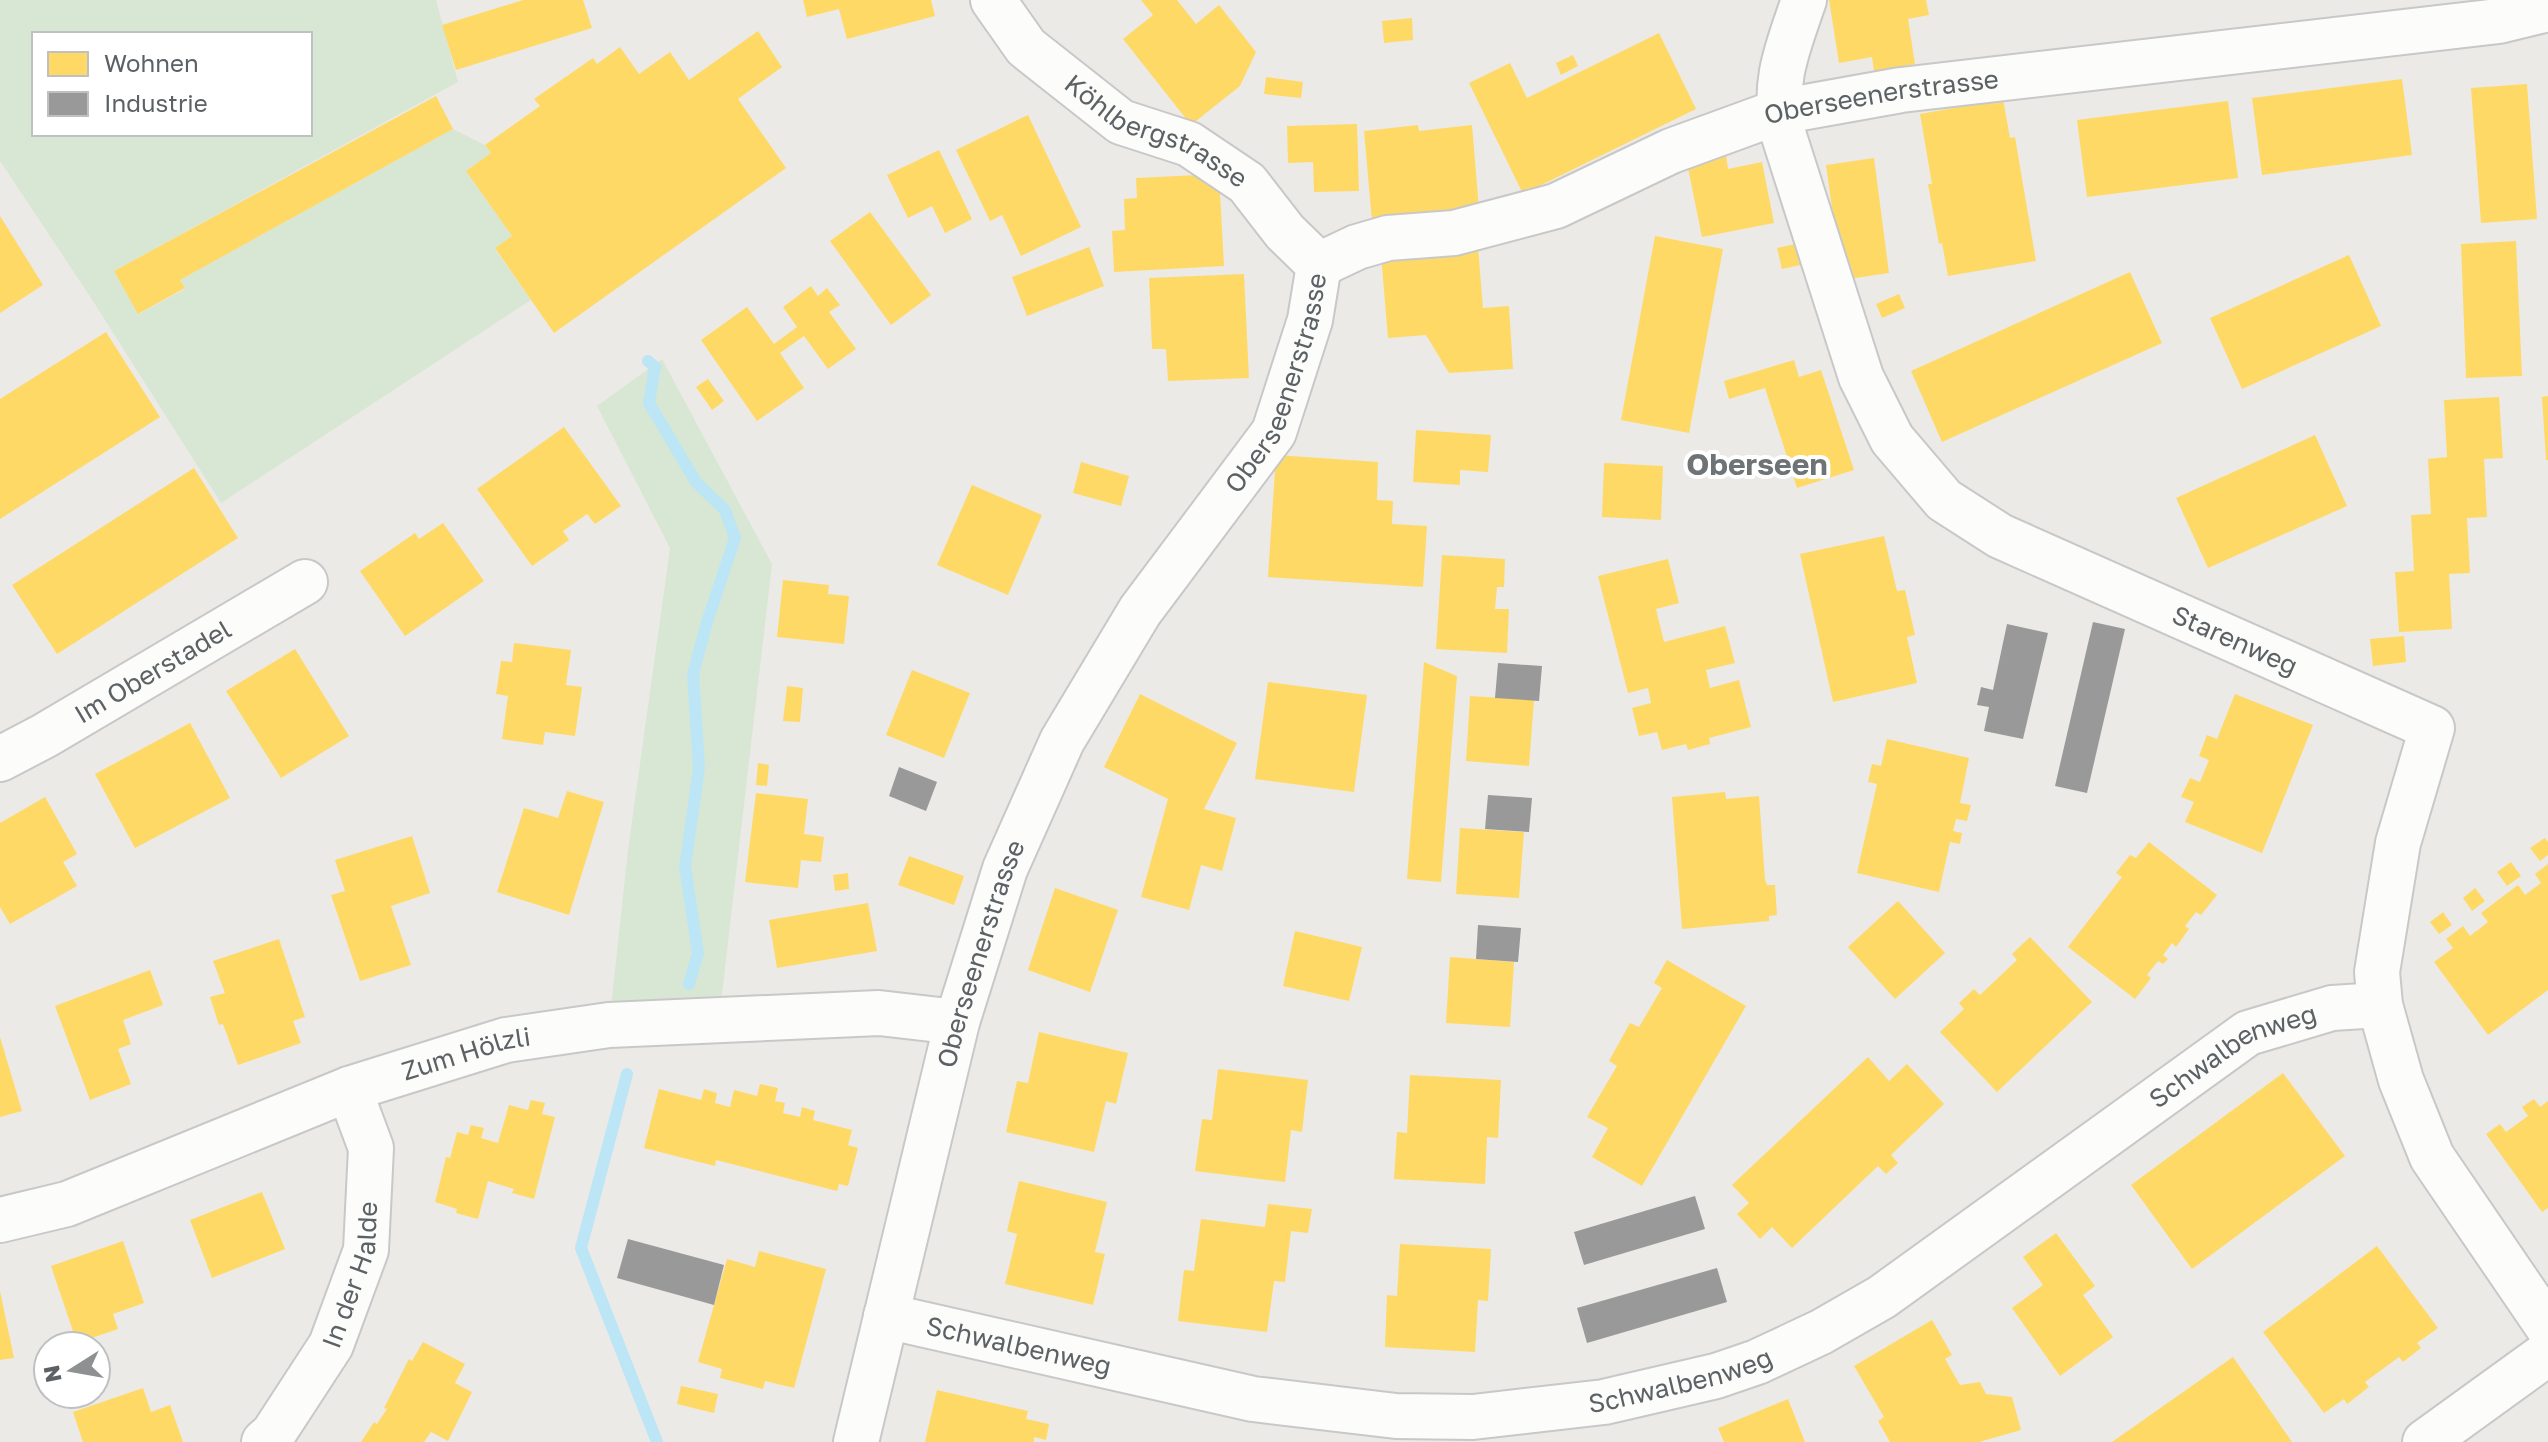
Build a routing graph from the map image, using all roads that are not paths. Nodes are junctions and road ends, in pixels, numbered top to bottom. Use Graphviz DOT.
graph roads {
  1 [pos="993,0"];
  2 [pos="1804,0"];
  3 [pos="2548,9"];
  4 [pos="1778,112"];
  5 [pos="1319,265"];
  6 [pos="305,582"];
  7 [pos="0,759"];
  8 [pos="2380,1005"];
  9 [pos="957,1022"];
  10 [pos="349,1089"];
  11 [pos="0,1220"];
  12 [pos="886,1316"];
  13 [pos="2548,1327"];
  14 [pos="2548,1353"];
  15 [pos="264,1442"];
  16 [pos="856,1442"];
  17 [pos="2425,1442"];
  1 -- 5 [label="street, Köhlbergstrasse"];
  2 -- 4 [label="street, Starenweg"];
  3 -- 4 [label="street, Oberseenerstrasse"];
  4 -- 5 [label="street, Oberseenerstrasse"];
  4 -- 8 [label="street, Starenweg"];
  5 -- 9 [label="street, Oberseenerstrasse"];
  6 -- 7 [label="street, Im Oberstadel"];
  8 -- 12 [label="street, Schwalbenweg"];
  8 -- 13 [label="street, Starenweg"];
  9 -- 10 [label="street, Zum Hölzli"];
  9 -- 12 [label="street, Oberseenerstrasse"];
  10 -- 11 [label="street, Zum Hölzli"];
  10 -- 15 [label="street, In der Halde"];
  12 -- 16 [label="street, Oberseenerstrasse"];
  14 -- 17 [label="street"];
}
